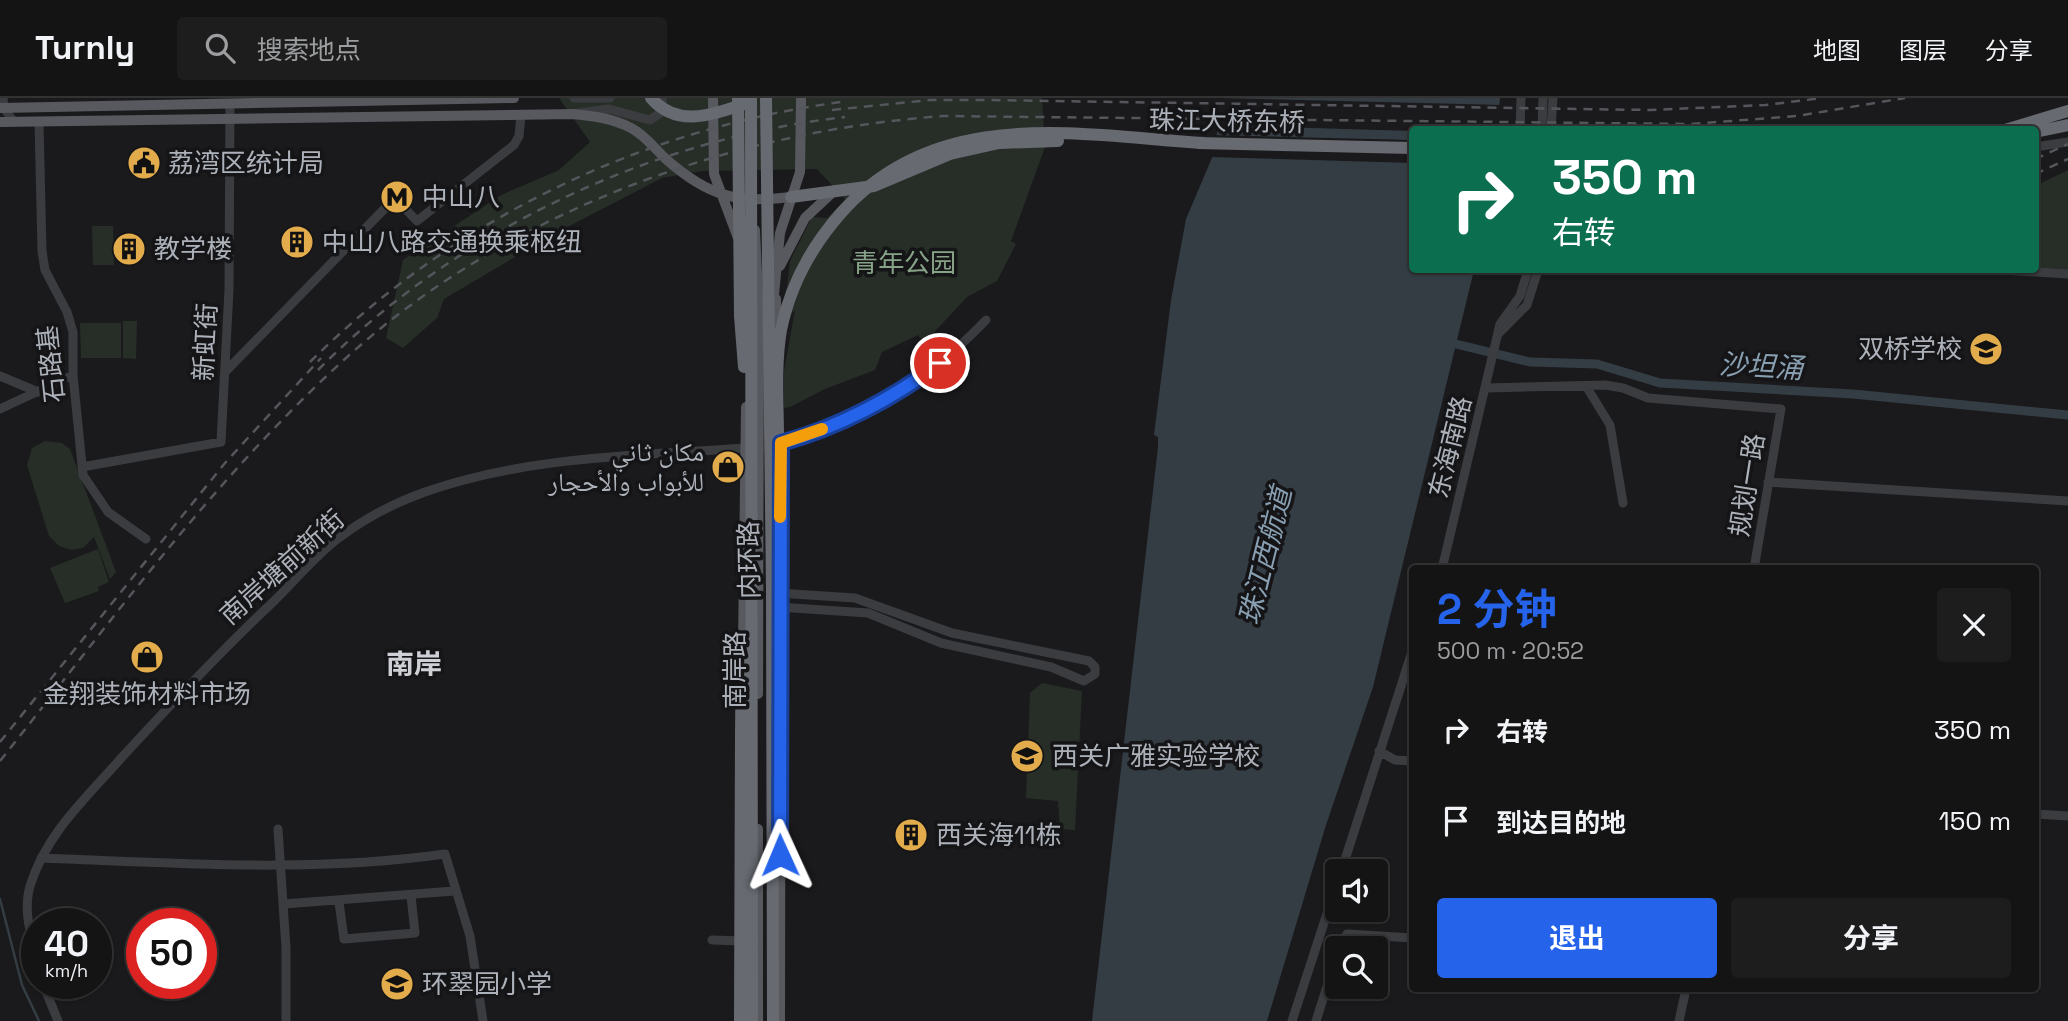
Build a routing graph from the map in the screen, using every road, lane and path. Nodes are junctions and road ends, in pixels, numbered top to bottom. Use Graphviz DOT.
graph roads {
  1 [pos="514,98"];
  2 [pos="574,98"];
  3 [pos="610,98"];
  4 [pos="651,98"];
  5 [pos="662,98"];
  6 [pos="713,98"];
  7 [pos="738,98"];
  8 [pos="751,98"];
  9 [pos="763,98"];
  10 [pos="801,98"];
  11 [pos="1521,98"];
  12 [pos="1543,98"];
  13 [pos="1553,98"];
  14 [pos="318,100"];
  15 [pos="120,102"];
  16 [pos="6,104"];
  17 [pos="230,104"];
  18 [pos="2068,111"];
  19 [pos="573,114"];
  20 [pos="521,115"];
  21 [pos="230,118"];
  22 [pos="38,121"];
  23 [pos="0,122"];
  24 [pos="14,122"];
  25 [pos="2068,125"];
  26 [pos="1520,126"];
  27 [pos="1542,126"];
  28 [pos="1551,126"];
  29 [pos="2019,126"];
  30 [pos="2039,131"];
  31 [pos="2068,142"];
  32 [pos="1204,143"];
  33 [pos="2039,146"];
  34 [pos="1409,148"];
  35 [pos="835,190"];
  36 [pos="719,194"];
  37 [pos="791,197"];
  38 [pos="735,199"];
  39 [pos="756,235"];
  40 [pos="779,240"];
  41 [pos="2039,272"];
  42 [pos="1527,273"];
  43 [pos="1537,273"];
  44 [pos="2068,274"];
  45 [pos="776,276"];
  46 [pos="986,320"];
  47 [pos="1496,340"];
  48 [pos="225,372"];
  49 [pos="73,375"];
  50 [pos="0,376"];
  51 [pos="759,383"];
  52 [pos="1586,386"];
  53 [pos="1486,388"];
  54 [pos="38,392"];
  55 [pos="746,407"];
  56 [pos="0,409"];
  57 [pos="755,428"];
  58 [pos="781,443"];
  59 [pos="744,448"];
  60 [pos="82,467"];
  61 [pos="1768,482"];
  62 [pos="2068,501"];
  63 [pos="1623,503"];
  64 [pos="146,539"];
  65 [pos="1443,565"];
  66 [pos="1756,565"];
  67 [pos="775,591"];
  68 [pos="778,607"];
  69 [pos="742,640"];
  70 [pos="1409,661"];
  71 [pos="758,664"];
  72 [pos="1379,751"];
  73 [pos="1409,761"];
  74 [pos="2039,814"];
  75 [pos="758,816"];
  76 [pos="2068,816"];
  77 [pos="278,830"];
  78 [pos="748,839"];
  79 [pos="41,858"];
  80 [pos="1345,859"];
  81 [pos="282,867"];
  82 [pos="454,891"];
  83 [pos="411,896"];
  84 [pos="339,902"];
  85 [pos="284,904"];
  86 [pos="27,908"];
  87 [pos="1325,920"];
  88 [pos="1346,936"];
  89 [pos="1380,936"];
  90 [pos="1388,937"];
  91 [pos="1409,938"];
  92 [pos="712,940"];
  93 [pos="750,941"];
  94 [pos="1685,992"];
  95 [pos="1325,993"];
  96 [pos="47,999"];
  97 [pos="58,1021"];
  98 [pos="286,1021"];
  99 [pos="482,1021"];
  100 [pos="740,1021"];
  101 [pos="750,1021"];
  102 [pos="758,1021"];
  103 [pos="767,1021"];
  104 [pos="773,1021"];
  105 [pos="780,1021"];
  106 [pos="1292,1021"];
  107 [pos="1316,1021"];
  108 [pos="1679,1021"];
  1 -- 14 [label="main road"];
  2 -- 3 [label="street"];
  4 -- 9 [label="highway, bridge"];
  5 -- 19 [label="street"];
  6 -- 36 [label="main road"];
  7 -- 57 [label="highway, bridge"];
  8 -- 57 [label="highway, 内环路, bridge"];
  9 -- 67 [label="highway, 内环路, bridge"];
  10 -- 37 [label="main road, 南岸路"];
  11 -- 26 [label="street"];
  12 -- 27 [label="street"];
  13 -- 28 [label="street"];
  14 -- 17 [label="main road"];
  15 -- 16 [label="main road"];
  15 -- 17 [label="main road"];
  16 -- 24 [label="street"];
  17 -- 21 [label="street, 新虹街"];
  18 -- 29 [label="highway"];
  19 -- 20 [label="main road"];
  19 -- 36 [label="main road"];
  20 -- 21 [label="main road"];
  20 -- 48 [label="street"];
  21 -- 22 [label="main road"];
  21 -- 48 [label="street, 新虹街"];
  22 -- 24 [label="main road"];
  22 -- 49 [label="street, 石路基"];
  23 -- 24 [label="main road"];
  25 -- 30 [label="highway"];
  31 -- 33 [label="street"];
  32 -- 34 [label="highway, 珠江大桥东桥, bridge"];
  32 -- 35 [label="highway, 珠江大桥东桥, bridge"];
  32 -- 67 [label="highway, bridge"];
  35 -- 37 [label="highway, 珠江大桥东桥"];
  35 -- 45 [label="main road"];
  36 -- 38 [label="main road"];
  36 -- 55 [label="main road"];
  37 -- 38 [label="main road"];
  37 -- 40 [label="main road, 南岸路"];
  38 -- 39 [label="main road, 南岸路"];
  39 -- 40 [label="street"];
  39 -- 51 [label="main road, 南岸路"];
  40 -- 45 [label="main road, 南岸路"];
  41 -- 44 [label="street"];
  42 -- 47 [label="street, 东海南路"];
  43 -- 47 [label="street"];
  45 -- 58 [label="main road"];
  45 -- 103 [label="main road, 南岸路"];
  46 -- 58 [label="street"];
  47 -- 53 [label="street, 东海南路"];
  48 -- 60 [label="street, 新虹街"];
  49 -- 54 [label="street"];
  49 -- 60 [label="street, 石路基"];
  50 -- 54 [label="street, 石路基"];
  51 -- 55 [label="main road"];
  51 -- 57 [label="main road, 南岸路"];
  52 -- 53 [label="street"];
  52 -- 61 [label="street, 规划一路"];
  52 -- 63 [label="street"];
  53 -- 65 [label="street, 东海南路"];
  54 -- 56 [label="street"];
  55 -- 59 [label="main road"];
  57 -- 59 [label="main road"];
  57 -- 71 [label="main road, 南岸路"];
  57 -- 101 [label="highway, 内环路, bridge"];
  58 -- 67 [label="main road"];
  59 -- 69 [label="main road"];
  59 -- 79 [label="street, 南岸塘前新街"];
  60 -- 64 [label="street, 石路基"];
  61 -- 62 [label="street"];
  61 -- 66 [label="street, 规划一路"];
  67 -- 68 [label="main road"];
  67 -- 68 [label="street"];
  67 -- 104 [label="highway, 内环路, bridge"];
  68 -- 105 [label="main road"];
  69 -- 71 [label="main road"];
  69 -- 78 [label="main road"];
  69 -- 100 [label="highway, bridge"];
  70 -- 72 [label="street"];
  71 -- 75 [label="main road, 南岸路"];
  72 -- 73 [label="street"];
  72 -- 80 [label="street"];
  74 -- 76 [label="street"];
  75 -- 78 [label="main road"];
  75 -- 102 [label="main road, 南岸路"];
  77 -- 81 [label="street"];
  78 -- 93 [label="main road"];
  79 -- 81 [label="street"];
  79 -- 86 [label="street, 南岸塘前新街"];
  81 -- 82 [label="street"];
  81 -- 85 [label="street"];
  82 -- 83 [label="street"];
  82 -- 99 [label="street"];
  83 -- 84 [label="street"];
  83 -- 84 [label="street"];
  84 -- 85 [label="street"];
  85 -- 98 [label="street"];
  87 -- 106 [label="street"];
  88 -- 89 [label="street"];
  90 -- 91 [label="street"];
  92 -- 93 [label="street"];
  93 -- 101 [label="main road"];
  94 -- 108 [label="street"];
  95 -- 107 [label="street"];
  96 -- 97 [label="street"];
}
